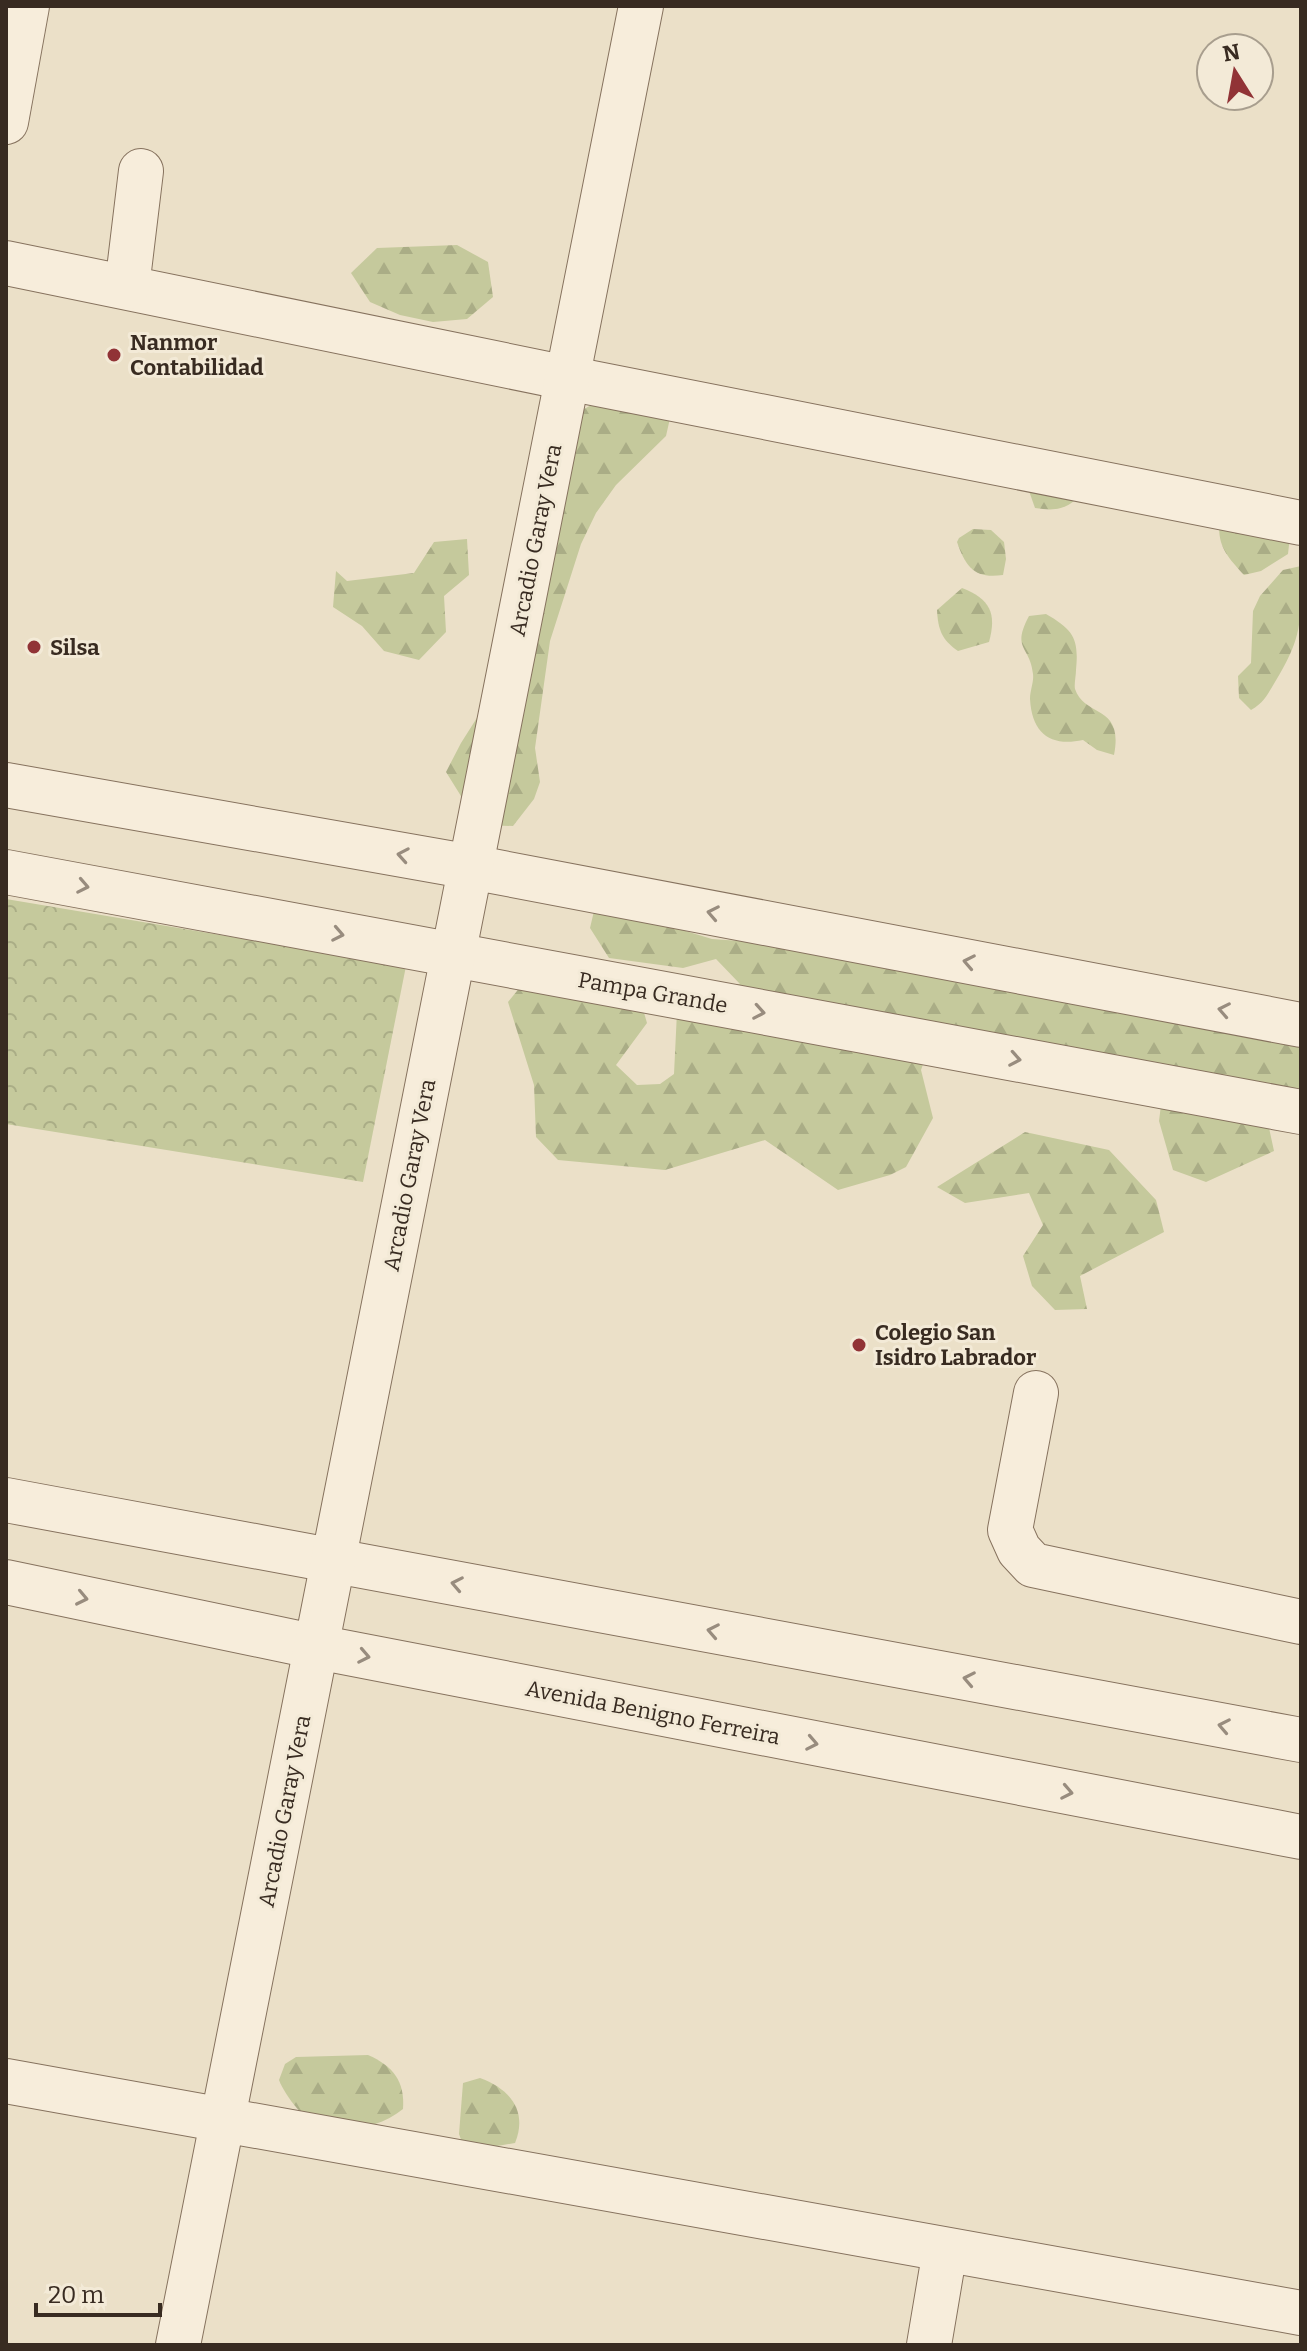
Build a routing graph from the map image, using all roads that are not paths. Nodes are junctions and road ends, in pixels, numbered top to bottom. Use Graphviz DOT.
graph roads {
  1 [pos="27,6"];
  2 [pos="641,6"];
  3 [pos="6,122"];
  4 [pos="141,171"];
  5 [pos="6,263"];
  6 [pos="127,287"];
  7 [pos="567,378"];
  8 [pos="1301,523"];
  9 [pos="6,785"];
  10 [pos="471,867"];
  11 [pos="6,872"];
  12 [pos="453,955"];
  13 [pos="1301,1025"];
  14 [pos="1301,1112"];
  15 [pos="1036,1393"];
  16 [pos="6,1500"];
  17 [pos="333,1561"];
  18 [pos="6,1582"];
  19 [pos="1301,1622"];
  20 [pos="317,1647"];
  21 [pos="1301,1740"];
  22 [pos="1301,1837"];
  23 [pos="6,2081"];
  24 [pos="222,2121"];
  25 [pos="945,2250"];
  26 [pos="1301,2313"];
  27 [pos="178,2345"];
  28 [pos="929,2345"];
  1 -- 3 [label="street"];
  2 -- 7 [label="street, Arcadio Garay Vera"];
  4 -- 6 [label="street"];
  5 -- 6 [label="street"];
  6 -- 7 [label="street"];
  7 -- 8 [label="street"];
  7 -- 10 [label="street, Arcadio Garay Vera"];
  10 -- 9 [label="street, one-way"];
  10 -- 12 [label="street, Arcadio Garay Vera"];
  13 -- 10 [label="street, one-way"];
  11 -- 12 [label="street, Pampa Grande, one-way"];
  12 -- 14 [label="street, Pampa Grande, one-way"];
  12 -- 17 [label="street, Arcadio Garay Vera"];
  15 -- 19 [label="street"];
  16 -- 17 [label="street"];
  17 -- 20 [label="street, Arcadio Garay Vera"];
  21 -- 17 [label="street, one-way"];
  18 -- 20 [label="street, Avenida Benigno Ferreira, one-way"];
  20 -- 22 [label="street, Avenida Benigno Ferreira, one-way"];
  20 -- 24 [label="street, Arcadio Garay Vera"];
  23 -- 24 [label="street"];
  24 -- 25 [label="street"];
  24 -- 27 [label="street, Arcadio Garay Vera"];
  25 -- 26 [label="street"];
  25 -- 28 [label="street"];
}
